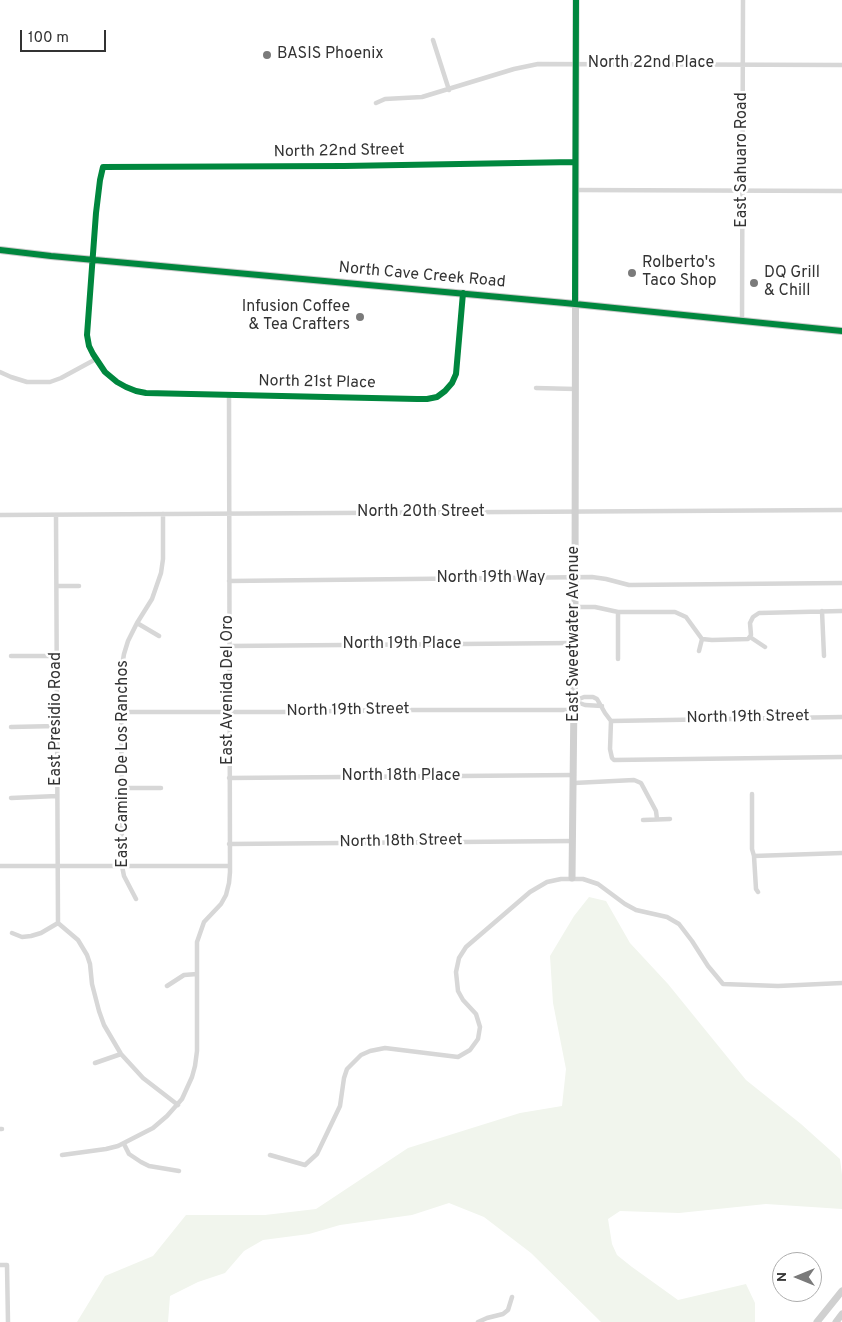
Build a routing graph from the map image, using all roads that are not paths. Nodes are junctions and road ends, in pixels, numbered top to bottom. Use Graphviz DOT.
graph roads {
  1 [pos="576,0"];
  2 [pos="743,0"];
  3 [pos="433,40"];
  4 [pos="576,64"];
  5 [pos="743,65"];
  6 [pos="842,65"];
  7 [pos="449,90"];
  8 [pos="376,103"];
  9 [pos="575,162"];
  10 [pos="103,167"];
  11 [pos="575,190"];
  12 [pos="743,191"];
  13 [pos="842,191"];
  14 [pos="0,250"];
  15 [pos="93,260"];
  16 [pos="463,293"];
  17 [pos="575,304"];
  18 [pos="742,320"];
  19 [pos="842,331"];
  20 [pos="96,359"];
  21 [pos="1,375"];
  22 [pos="536,388"];
  23 [pos="575,389"];
  24 [pos="229,394"];
  25 [pos="842,510"];
  26 [pos="575,513"];
  27 [pos="163,514"];
  28 [pos="229,514"];
  29 [pos="0,515"];
  30 [pos="56,515"];
  31 [pos="575,578"];
  32 [pos="229,581"];
  33 [pos="842,583"];
  34 [pos="57,586"];
  35 [pos="80,586"];
  36 [pos="575,607"];
  37 [pos="822,611"];
  38 [pos="842,611"];
  39 [pos="618,612"];
  40 [pos="136,623"];
  41 [pos="159,636"];
  42 [pos="750,637"];
  43 [pos="702,640"];
  44 [pos="574,643"];
  45 [pos="229,646"];
  46 [pos="765,647"];
  47 [pos="699,651"];
  48 [pos="11,656"];
  49 [pos="57,656"];
  50 [pos="824,656"];
  51 [pos="618,659"];
  52 [pos="574,701"];
  53 [pos="602,706"];
  54 [pos="574,710"];
  55 [pos="121,712"];
  56 [pos="229,712"];
  57 [pos="842,717"];
  58 [pos="611,721"];
  59 [pos="57,726"];
  60 [pos="11,727"];
  61 [pos="842,757"];
  62 [pos="229,778"];
  63 [pos="574,779"];
  64 [pos="122,788"];
  65 [pos="161,788"];
  66 [pos="752,794"];
  67 [pos="57,796"];
  68 [pos="11,798"];
  69 [pos="657,819"];
  70 [pos="670,819"];
  71 [pos="642,820"];
  72 [pos="573,841"];
  73 [pos="230,844"];
  74 [pos="842,853"];
  75 [pos="754,856"];
  76 [pos="0,866"];
  77 [pos="58,866"];
  78 [pos="122,866"];
  79 [pos="230,866"];
  80 [pos="572,878"];
  81 [pos="758,892"];
  82 [pos="136,899"];
  83 [pos="58,923"];
  84 [pos="12,933"];
  85 [pos="197,974"];
  86 [pos="842,983"];
  87 [pos="167,986"];
  88 [pos="121,1054"];
  89 [pos="95,1063"];
  90 [pos="178,1105"];
  91 [pos="124,1144"];
  92 [pos="62,1155"];
  93 [pos="270,1156"];
  94 [pos="179,1171"];
  95 [pos="0,1265"];
  96 [pos="842,1291"];
  97 [pos="512,1297"];
  98 [pos="842,1314"];
  99 [pos="8,1322"];
  100 [pos="478,1322"];
  101 [pos="817,1322"];
  102 [pos="836,1322"];
  1 -- 4 [label="street, East Sweetwater Avenue"];
  2 -- 5 [label="street, East Sahuaro Road"];
  3 -- 7 [label="street"];
  4 -- 5 [label="street, North 22nd Place"];
  4 -- 7 [label="street, North 22nd Place"];
  4 -- 9 [label="street, East Sweetwater Avenue"];
  5 -- 6 [label="street, North 22nd Place"];
  5 -- 12 [label="street, East Sahuaro Road"];
  7 -- 8 [label="street, North 22nd Place"];
  9 -- 10 [label="street, North 22nd Street"];
  9 -- 11 [label="street, East Sweetwater Avenue"];
  10 -- 15 [label="street, North 21st Place"];
  11 -- 12 [label="street"];
  11 -- 17 [label="street, East Sweetwater Avenue"];
  12 -- 13 [label="street"];
  12 -- 18 [label="street, East Sahuaro Road"];
  14 -- 15 [label="main road, North Cave Creek Road"];
  15 -- 16 [label="main road, North Cave Creek Road"];
  15 -- 20 [label="street, North 21st Place"];
  16 -- 17 [label="main road, North Cave Creek Road"];
  16 -- 24 [label="street, North 21st Place"];
  17 -- 18 [label="main road, North Cave Creek Road"];
  17 -- 23 [label="street, East Sweetwater Avenue"];
  18 -- 19 [label="main road, North Cave Creek Road"];
  20 -- 21 [label="street"];
  20 -- 24 [label="street, North 21st Place"];
  22 -- 23 [label="street"];
  23 -- 26 [label="street, East Sweetwater Avenue"];
  24 -- 28 [label="street, East Avenida Del Oro"];
  25 -- 26 [label="street, North 20th Street"];
  26 -- 28 [label="street, North 20th Street"];
  26 -- 31 [label="street, East Sweetwater Avenue"];
  27 -- 28 [label="street, North 20th Street"];
  27 -- 30 [label="street, North 20th Street"];
  27 -- 40 [label="street, East Camino De Los Ranchos"];
  28 -- 32 [label="street, East Avenida Del Oro"];
  29 -- 30 [label="street, North 20th Street"];
  30 -- 34 [label="street, East Presidio Road"];
  31 -- 32 [label="street, North 19th Way"];
  31 -- 33 [label="street, North 19th Way"];
  31 -- 36 [label="street, East Sweetwater Avenue"];
  32 -- 45 [label="street, East Avenida Del Oro"];
  34 -- 35 [label="street"];
  34 -- 49 [label="street, East Presidio Road"];
  36 -- 39 [label="street"];
  36 -- 44 [label="street, East Sweetwater Avenue"];
  37 -- 38 [label="street"];
  37 -- 42 [label="street"];
  37 -- 50 [label="street"];
  39 -- 43 [label="street"];
  39 -- 51 [label="street"];
  40 -- 41 [label="street"];
  40 -- 55 [label="street, East Camino De Los Ranchos"];
  42 -- 43 [label="street"];
  42 -- 46 [label="street"];
  43 -- 47 [label="street"];
  44 -- 45 [label="street, North 19th Place"];
  44 -- 52 [label="street, East Sweetwater Avenue"];
  45 -- 56 [label="street, East Avenida Del Oro"];
  48 -- 49 [label="street"];
  49 -- 59 [label="street, East Presidio Road"];
  52 -- 53 [label="street"];
  52 -- 53 [label="street"];
  52 -- 54 [label="street, East Sweetwater Avenue"];
  53 -- 58 [label="street"];
  54 -- 56 [label="street, North 19th Street"];
  54 -- 63 [label="street, East Sweetwater Avenue"];
  55 -- 56 [label="street, North 19th Street"];
  55 -- 64 [label="street, East Camino De Los Ranchos"];
  56 -- 62 [label="street, East Avenida Del Oro"];
  57 -- 58 [label="street, North 19th Street"];
  58 -- 61 [label="street"];
  59 -- 60 [label="street"];
  59 -- 67 [label="street, East Presidio Road"];
  62 -- 63 [label="street, North 18th Place"];
  62 -- 73 [label="street, East Avenida Del Oro"];
  63 -- 69 [label="street, North 18th Place"];
  63 -- 72 [label="street, East Sweetwater Avenue"];
  64 -- 65 [label="street"];
  64 -- 78 [label="street, East Camino De Los Ranchos"];
  66 -- 75 [label="street"];
  67 -- 68 [label="street"];
  67 -- 77 [label="street, East Presidio Road"];
  69 -- 70 [label="street"];
  69 -- 71 [label="street"];
  72 -- 73 [label="street, North 18th Street"];
  72 -- 80 [label="street, East Sweetwater Avenue"];
  73 -- 79 [label="street, East Avenida Del Oro"];
  74 -- 75 [label="street"];
  75 -- 81 [label="street"];
  76 -- 77 [label="street"];
  77 -- 78 [label="street"];
  77 -- 83 [label="street, East Presidio Road"];
  78 -- 79 [label="street"];
  78 -- 82 [label="street, East Camino De Los Ranchos"];
  79 -- 85 [label="street, East Avenida Del Oro"];
  80 -- 86 [label="street"];
  80 -- 93 [label="street"];
  83 -- 84 [label="street"];
  83 -- 88 [label="street"];
  85 -- 87 [label="street"];
  85 -- 90 [label="street, East Avenida Del Oro"];
  88 -- 89 [label="street"];
  88 -- 90 [label="street"];
  90 -- 91 [label="street, East Avenida Del Oro"];
  91 -- 92 [label="street, East Avenida Del Oro"];
  91 -- 94 [label="street"];
  95 -- 99 [label="street"];
  96 -- 101 [label="street"];
  97 -- 100 [label="street"];
  98 -- 102 [label="street"];
}
